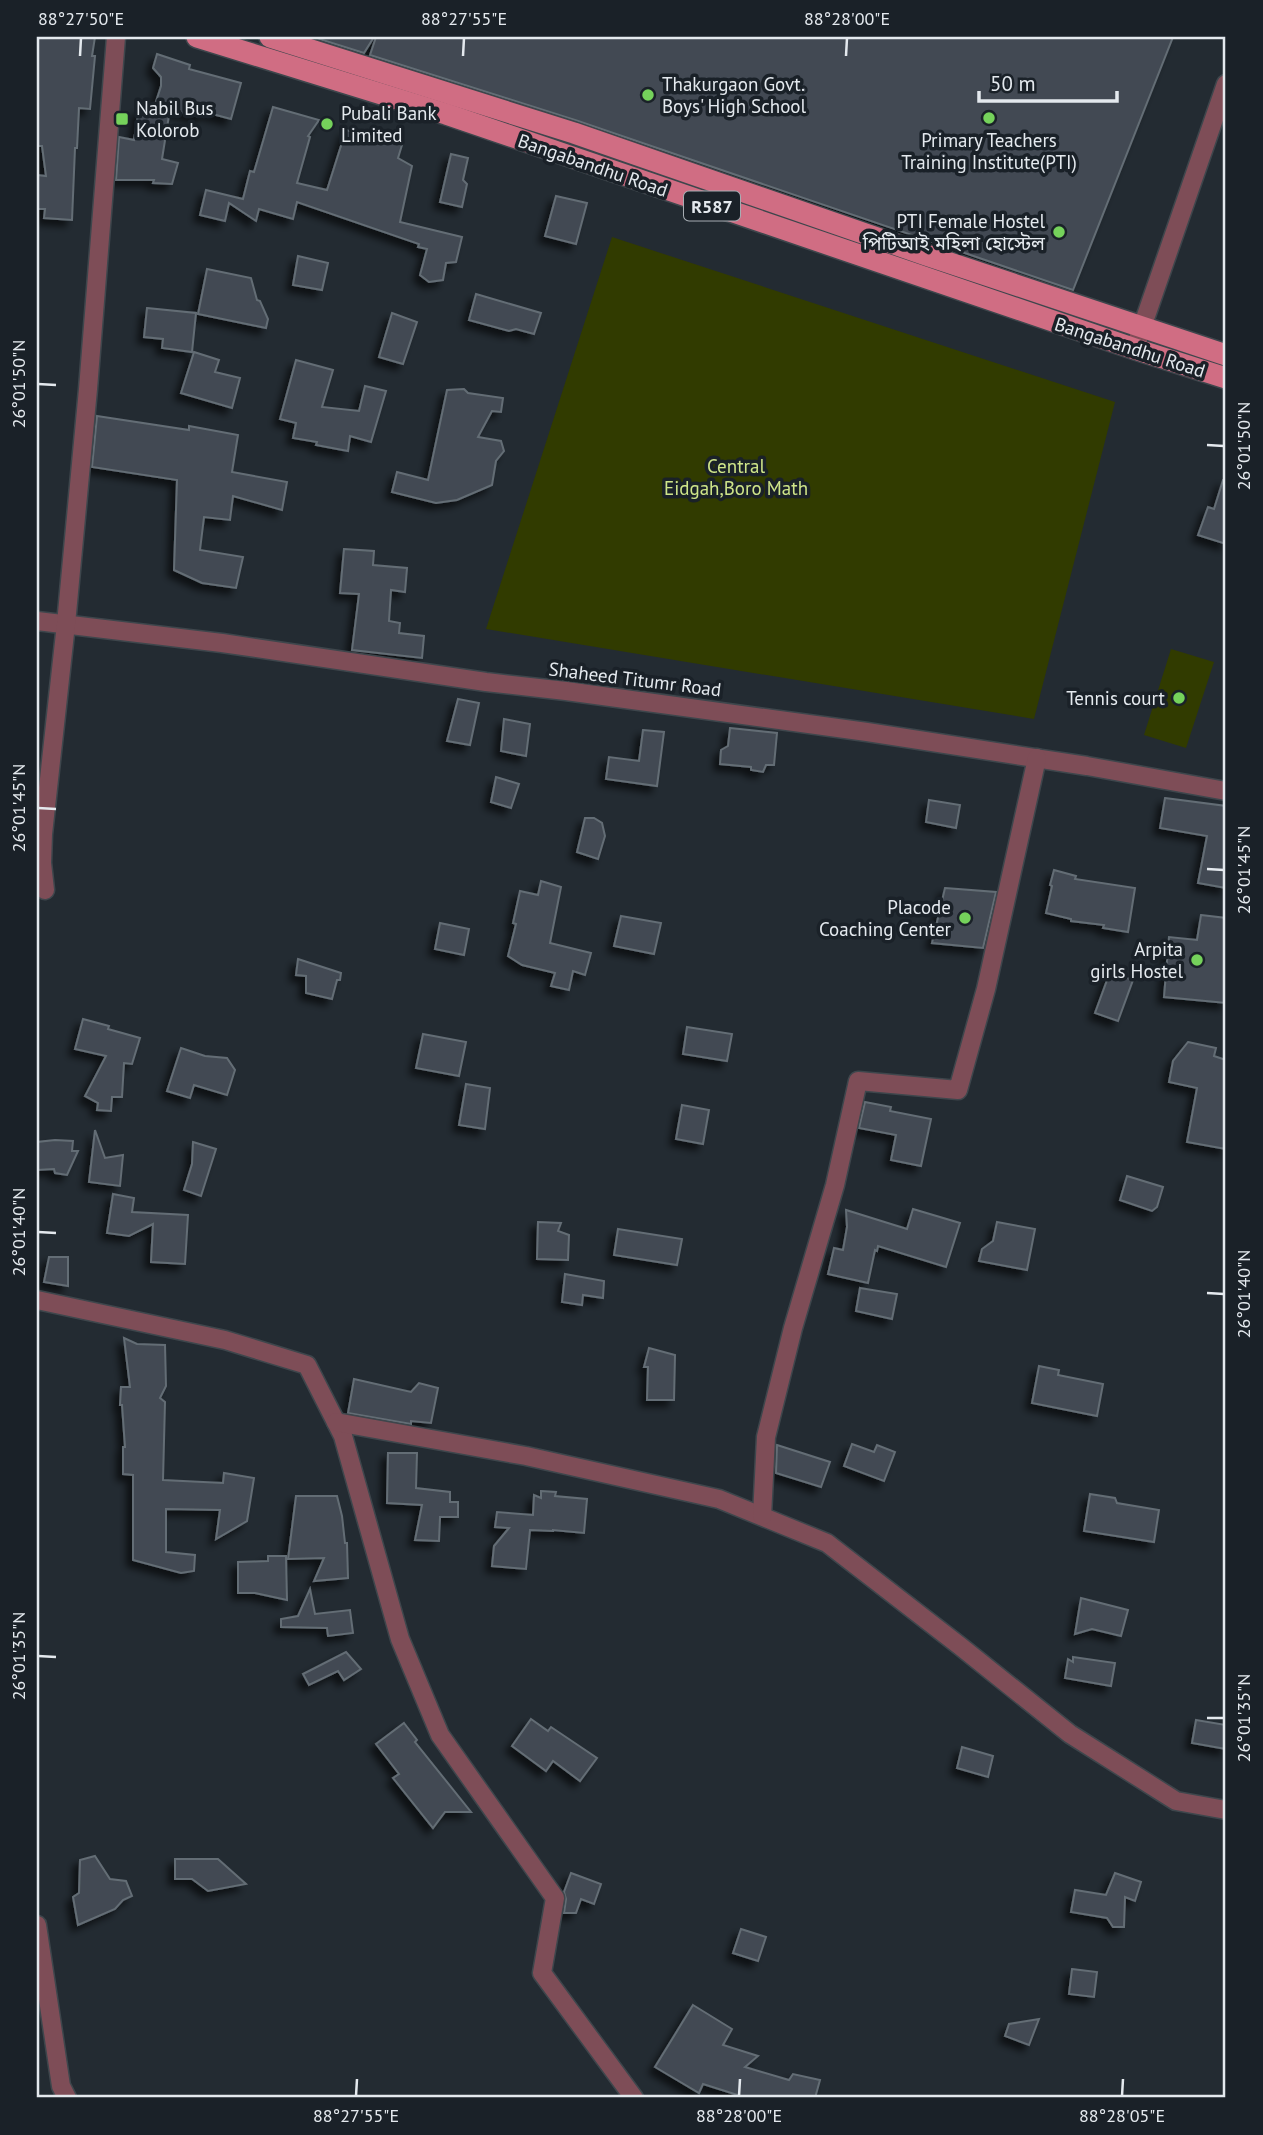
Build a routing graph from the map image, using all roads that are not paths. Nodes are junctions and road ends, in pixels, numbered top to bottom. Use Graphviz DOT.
graph roads {
  1 [pos="117,37"];
  2 [pos="197,37"];
  3 [pos="270,37"];
  4 [pos="1226,84"];
  5 [pos="1142,329"];
  6 [pos="1135,349"];
  7 [pos="1226,355"];
  8 [pos="1226,378"];
  9 [pos="37,621"];
  10 [pos="66,624"];
  11 [pos="1037,758"];
  12 [pos="1226,791"];
  13 [pos="45,890"];
  14 [pos="37,1300"];
  15 [pos="336,1422"];
  16 [pos="762,1516"];
  17 [pos="1226,1810"];
  18 [pos="37,1925"];
  19 [pos="67,2098"];
  20 [pos="634,2098"];
  1 -- 10 [label="street"];
  2 -- 6 [label="main road, Bangabandhu Road / R587"];
  3 -- 5 [label="main road, Bangabandhu Road / R587"];
  4 -- 5 [label="street"];
  5 -- 6 [label="street"];
  5 -- 7 [label="main road, Bangabandhu Road / R587"];
  6 -- 8 [label="main road, Bangabandhu Road / R587"];
  9 -- 10 [label="street, Shaheed Titumr Road"];
  10 -- 11 [label="street, Shaheed Titumr Road"];
  10 -- 13 [label="street"];
  11 -- 12 [label="street, Shaheed Titumr Road"];
  11 -- 16 [label="street"];
  14 -- 15 [label="street"];
  15 -- 16 [label="street"];
  15 -- 20 [label="street"];
  16 -- 17 [label="street"];
  18 -- 19 [label="street"];
}
